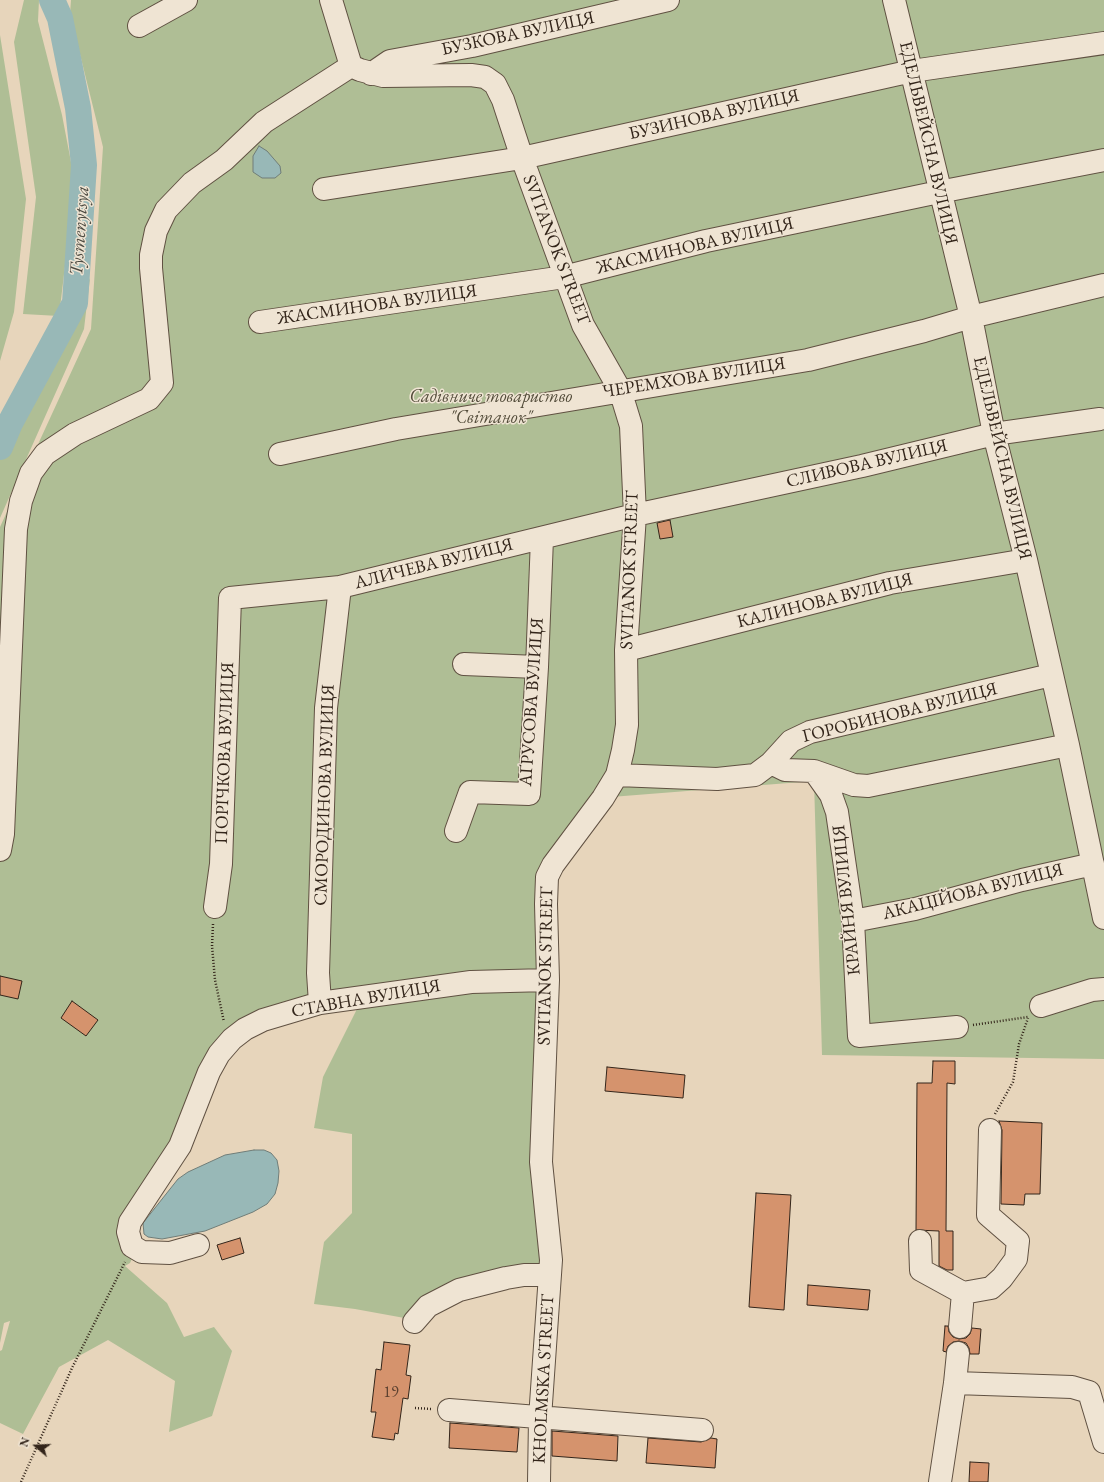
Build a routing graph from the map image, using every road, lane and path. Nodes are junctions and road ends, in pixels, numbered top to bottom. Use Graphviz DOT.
graph roads {
  1 [pos="186,0"];
  2 [pos="331,0"];
  3 [pos="668,0"];
  4 [pos="894,0"];
  5 [pos="139,26"];
  6 [pos="1104,44"];
  7 [pos="361,70"];
  8 [pos="912,71"];
  9 [pos="522,158"];
  10 [pos="1104,160"];
  11 [pos="324,189"];
  12 [pos="939,192"];
  13 [pos="564,277"];
  14 [pos="1104,285"];
  15 [pos="971,317"];
  16 [pos="260,322"];
  17 [pos="620,390"];
  18 [pos="1100,419"];
  19 [pos="994,434"];
  20 [pos="280,454"];
  21 [pos="635,515"];
  22 [pos="542,538"];
  23 [pos="1026,560"];
  24 [pos="340,587"];
  25 [pos="230,598"];
  26 [pos="626,650"];
  27 [pos="464,664"];
  28 [pos="537,667"];
  29 [pos="1051,675"];
  30 [pos="1068,745"];
  31 [pos="771,763"];
  32 [pos="814,771"];
  33 [pos="617,775"];
  34 [pos="456,831"];
  35 [pos="0,850"];
  36 [pos="1093,864"];
  37 [pos="215,907"];
  38 [pos="1104,918"];
  39 [pos="853,921"];
  40 [pos="548,980"];
  41 [pos="1104,989"];
  42 [pos="320,1003"];
  43 [pos="1034,1012"];
  44 [pos="957,1027"];
  45 [pos="232,1039"];
  46 [pos="990,1130"];
  47 [pos="920,1240"];
  48 [pos="198,1245"];
  49 [pos="132,1246"];
  50 [pos="550,1275"];
  51 [pos="963,1293"];
  52 [pos="414,1322"];
  53 [pos="960,1327"];
  54 [pos="958,1353"];
  55 [pos="955,1383"];
  56 [pos="1096,1392"];
  57 [pos="449,1410"];
  58 [pos="540,1418"];
  59 [pos="702,1430"];
  60 [pos="1104,1442"];
  61 [pos="21,1482"];
  62 [pos="539,1482"];
  63 [pos="940,1482"];
  1 -- 5 [label="street"];
  2 -- 7 [label="street"];
  3 -- 7 [label="street, БУЗКОВА ВУЛИЦЯ"];
  4 -- 8 [label="street, ЕДЕЛЬВЕЙСНА ВУЛИЦЯ"];
  6 -- 8 [label="street, БУЗИНОВА ВУЛИЦЯ"];
  7 -- 9 [label="street, SVITANOK STREET"];
  7 -- 35 [label="street, БУЗКОВА ВУЛИЦЯ"];
  8 -- 9 [label="street, БУЗИНОВА ВУЛИЦЯ"];
  8 -- 12 [label="street, ЕДЕЛЬВЕЙСНА ВУЛИЦЯ"];
  9 -- 11 [label="street, БУЗИНОВА ВУЛИЦЯ"];
  9 -- 13 [label="street, SVITANOK STREET"];
  10 -- 12 [label="street, ЖАСМИНОВА ВУЛИЦЯ"];
  12 -- 13 [label="street, ЖАСМИНОВА ВУЛИЦЯ"];
  12 -- 15 [label="street, ЕДЕЛЬВЕЙСНА ВУЛИЦЯ"];
  13 -- 16 [label="street, ЖАСМИНОВА ВУЛИЦЯ"];
  13 -- 17 [label="street, SVITANOK STREET"];
  14 -- 15 [label="street, ЧЕРЕМХОВА ВУЛИЦЯ"];
  15 -- 17 [label="street, ЧЕРЕМХОВА ВУЛИЦЯ"];
  15 -- 19 [label="street, ЕДЕЛЬВЕЙСНА ВУЛИЦЯ"];
  17 -- 20 [label="street, ЧЕРЕМХОВА ВУЛИЦЯ"];
  17 -- 21 [label="street, SVITANOK STREET"];
  18 -- 19 [label="street, СЛИВОВА ВУЛИЦЯ"];
  19 -- 21 [label="street, СЛИВОВА ВУЛИЦЯ"];
  19 -- 23 [label="street, ЕДЕЛЬВЕЙСНА ВУЛИЦЯ"];
  21 -- 22 [label="street, АЛИЧЕВА ВУЛИЦЯ"];
  21 -- 26 [label="street, SVITANOK STREET"];
  22 -- 24 [label="street, АЛИЧЕВА ВУЛИЦЯ"];
  22 -- 28 [label="street, АҐРУСОВА ВУЛИЦЯ"];
  23 -- 26 [label="street, КАЛИНОВА ВУЛИЦЯ"];
  23 -- 29 [label="street, ЕДЕЛЬВЕЙСНА ВУЛИЦЯ"];
  24 -- 25 [label="street, АЛИЧЕВА ВУЛИЦЯ"];
  24 -- 42 [label="street, СМОРОДИНОВА ВУЛИЦЯ"];
  25 -- 37 [label="street, ПОРІЧКОВА ВУЛИЦЯ"];
  26 -- 33 [label="street, SVITANOK STREET"];
  27 -- 28 [label="street"];
  28 -- 34 [label="street, АҐРУСОВА ВУЛИЦЯ"];
  29 -- 30 [label="street, ЕДЕЛЬВЕЙСНА ВУЛИЦЯ"];
  29 -- 31 [label="street, ГОРОБИНОВА ВУЛИЦЯ"];
  30 -- 32 [label="street"];
  30 -- 36 [label="street, ЕДЕЛЬВЕЙСНА ВУЛИЦЯ"];
  31 -- 32 [label="street"];
  31 -- 33 [label="street, ГОРОБИНОВА ВУЛИЦЯ"];
  32 -- 39 [label="street, КРАЙНЯ ВУЛИЦЯ"];
  33 -- 40 [label="street, SVITANOK STREET"];
  36 -- 38 [label="street, ЕДЕЛЬВЕЙСНА ВУЛИЦЯ"];
  36 -- 39 [label="street, АКАЦІЙОВА ВУЛИЦЯ"];
  37 -- 45 [label="path"];
  39 -- 44 [label="street, КРАЙНЯ ВУЛИЦЯ"];
  40 -- 42 [label="street, СТАВНА ВУЛИЦЯ"];
  40 -- 50 [label="street, SVITANOK STREET"];
  41 -- 43 [label="street"];
  42 -- 45 [label="street, СТАВНА ВУЛИЦЯ"];
  43 -- 44 [label="path"];
  43 -- 46 [label="path"];
  45 -- 49 [label="street, СТАВНА ВУЛИЦЯ"];
  46 -- 51 [label="street"];
  47 -- 51 [label="street"];
  48 -- 49 [label="street"];
  49 -- 61 [label="path"];
  50 -- 52 [label="street"];
  50 -- 58 [label="street, KHOLMSKA STREET"];
  51 -- 53 [label="street"];
  54 -- 55 [label="street"];
  55 -- 56 [label="street"];
  55 -- 63 [label="street"];
  56 -- 60 [label="street"];
  57 -- 58 [label="street"];
  58 -- 59 [label="street"];
  58 -- 62 [label="street, KHOLMSKA STREET"];
}
